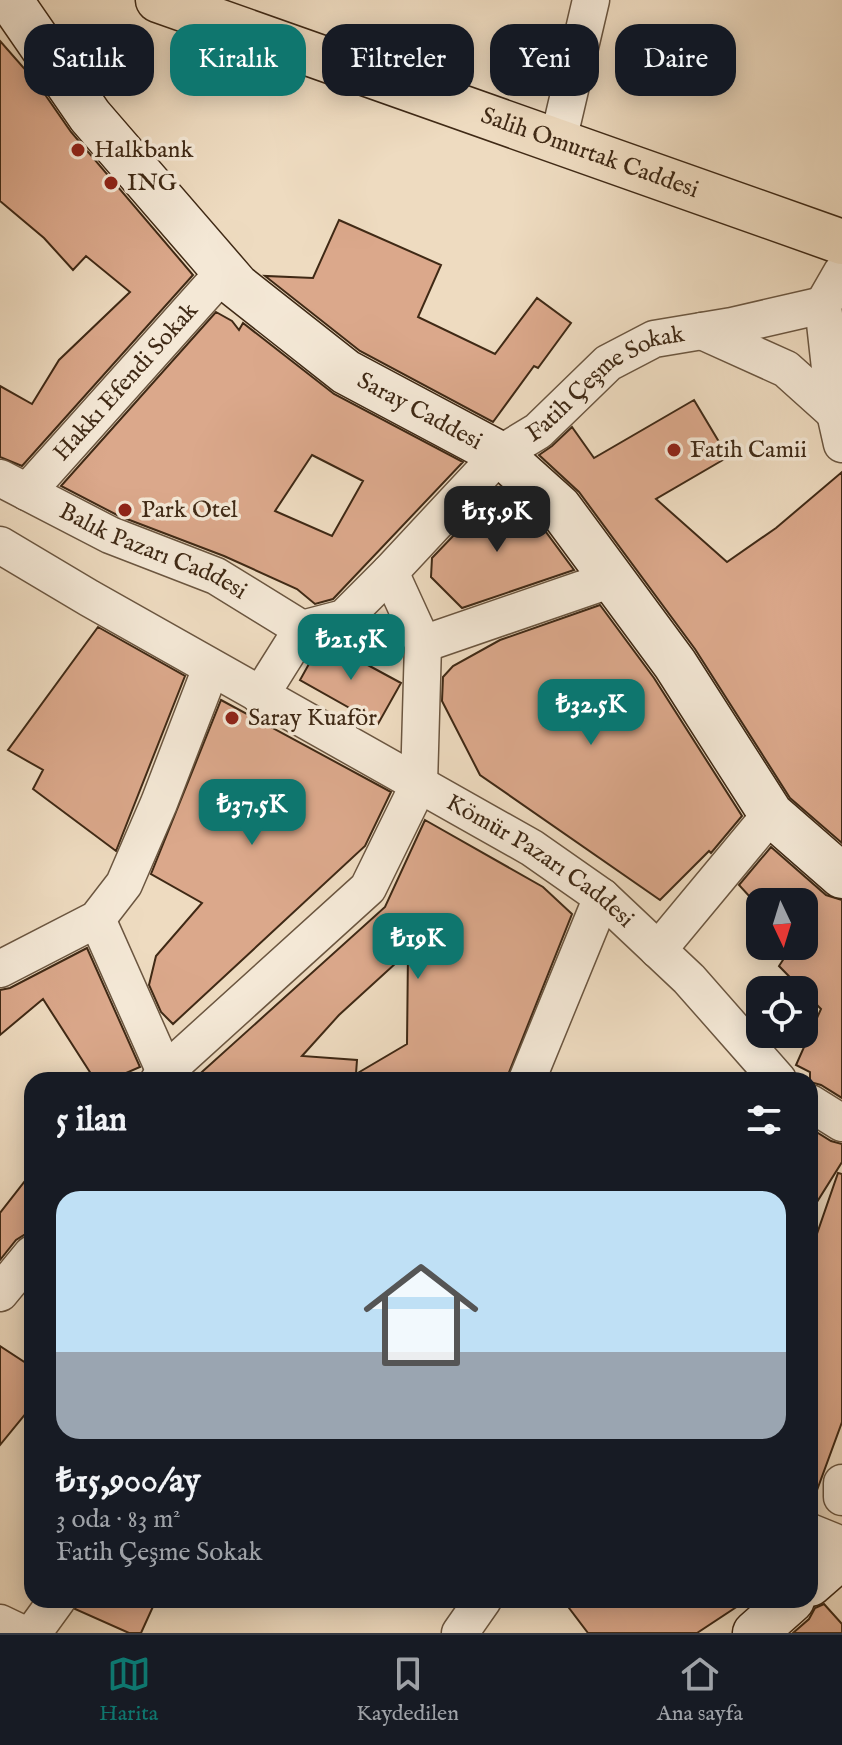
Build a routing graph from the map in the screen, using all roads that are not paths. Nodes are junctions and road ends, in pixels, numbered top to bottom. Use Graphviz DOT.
graph roads {
  1 [pos="10,0"];
  2 [pos="158,0"];
  3 [pos="591,0"];
  4 [pos="558,141"];
  5 [pos="842,242"];
  6 [pos="224,272"];
  7 [pos="842,272"];
  8 [pos="823,305"];
  9 [pos="702,331"];
  10 [pos="839,429"];
  11 [pos="500,454"];
  12 [pos="13,485"];
  13 [pos="0,545"];
  14 [pos="390,572"];
  15 [pos="612,579"];
  16 [pos="302,629"];
  17 [pos="423,644"];
  18 [pos="211,668"];
  19 [pos="260,696"];
  20 [pos="419,784"];
  21 [pos="771,814"];
  22 [pos="842,876"];
  23 [pos="602,897"];
  24 [pos="97,919"];
  25 [pos="658,950"];
  26 [pos="0,969"];
  27 [pos="160,1072"];
  28 [pos="166,1072"];
  29 [pos="530,1072"];
  30 [pos="771,1072"];
  31 [pos="818,1108"];
  32 [pos="842,1123"];
  33 [pos="24,1264"];
  34 [pos="0,1293"];
  35 [pos="842,1483"];
  36 [pos="842,1497"];
  37 [pos="818,1535"];
  38 [pos="842,1545"];
  39 [pos="842,1556"];
  40 [pos="818,1577"];
  41 [pos="51,1608"];
  42 [pos="477,1608"];
  43 [pos="783,1608"];
  44 [pos="0,1623"];
  45 [pos="21,1633"];
  46 [pos="33,1633"];
  47 [pos="460,1633"];
  48 [pos="755,1633"];
  1 -- 6 [label="street, Saray Caddesi"];
  2 -- 4 [label="main road, Salih Omurtak Caddesi"];
  3 -- 4 [label="street"];
  4 -- 5 [label="main road, Salih Omurtak Caddesi"];
  6 -- 11 [label="street, Saray Caddesi"];
  6 -- 12 [label="street, Hakkı Efendi Sokak"];
  7 -- 8 [label="street"];
  8 -- 9 [label="street, Fatih Çeşme Sokak"];
  8 -- 10 [label="street"];
  9 -- 10 [label="street"];
  9 -- 11 [label="street, Fatih Çeşme Sokak"];
  11 -- 14 [label="street, Fatih Çeşme Sokak"];
  11 -- 15 [label="street, Saray Caddesi"];
  12 -- 16 [label="street, Balık Pazarı Caddesi"];
  13 -- 18 [label="street, Kömür Pazarı Caddesi"];
  14 -- 16 [label="street, Fatih Çeşme Sokak"];
  14 -- 17 [label="street"];
  15 -- 17 [label="street"];
  15 -- 21 [label="street, Saray Caddesi"];
  16 -- 19 [label="street"];
  17 -- 20 [label="street"];
  18 -- 19 [label="street, Kömür Pazarı Caddesi"];
  18 -- 24 [label="street"];
  19 -- 20 [label="street, Kömür Pazarı Caddesi"];
  20 -- 23 [label="street, Kömür Pazarı Caddesi"];
  20 -- 28 [label="street"];
  21 -- 22 [label="street, Saray Caddesi"];
  21 -- 25 [label="street"];
  23 -- 25 [label="street, Kömür Pazarı Caddesi"];
  23 -- 29 [label="street"];
  24 -- 26 [label="street"];
  24 -- 27 [label="street"];
  25 -- 30 [label="street, Kömür Pazarı Caddesi"];
  31 -- 32 [label="street"];
  33 -- 34 [label="street"];
  35 -- 36 [label="street"];
  37 -- 38 [label="street"];
  39 -- 40 [label="street"];
  41 -- 46 [label="street"];
  42 -- 47 [label="street"];
  43 -- 48 [label="street"];
  44 -- 45 [label="street"];
}
